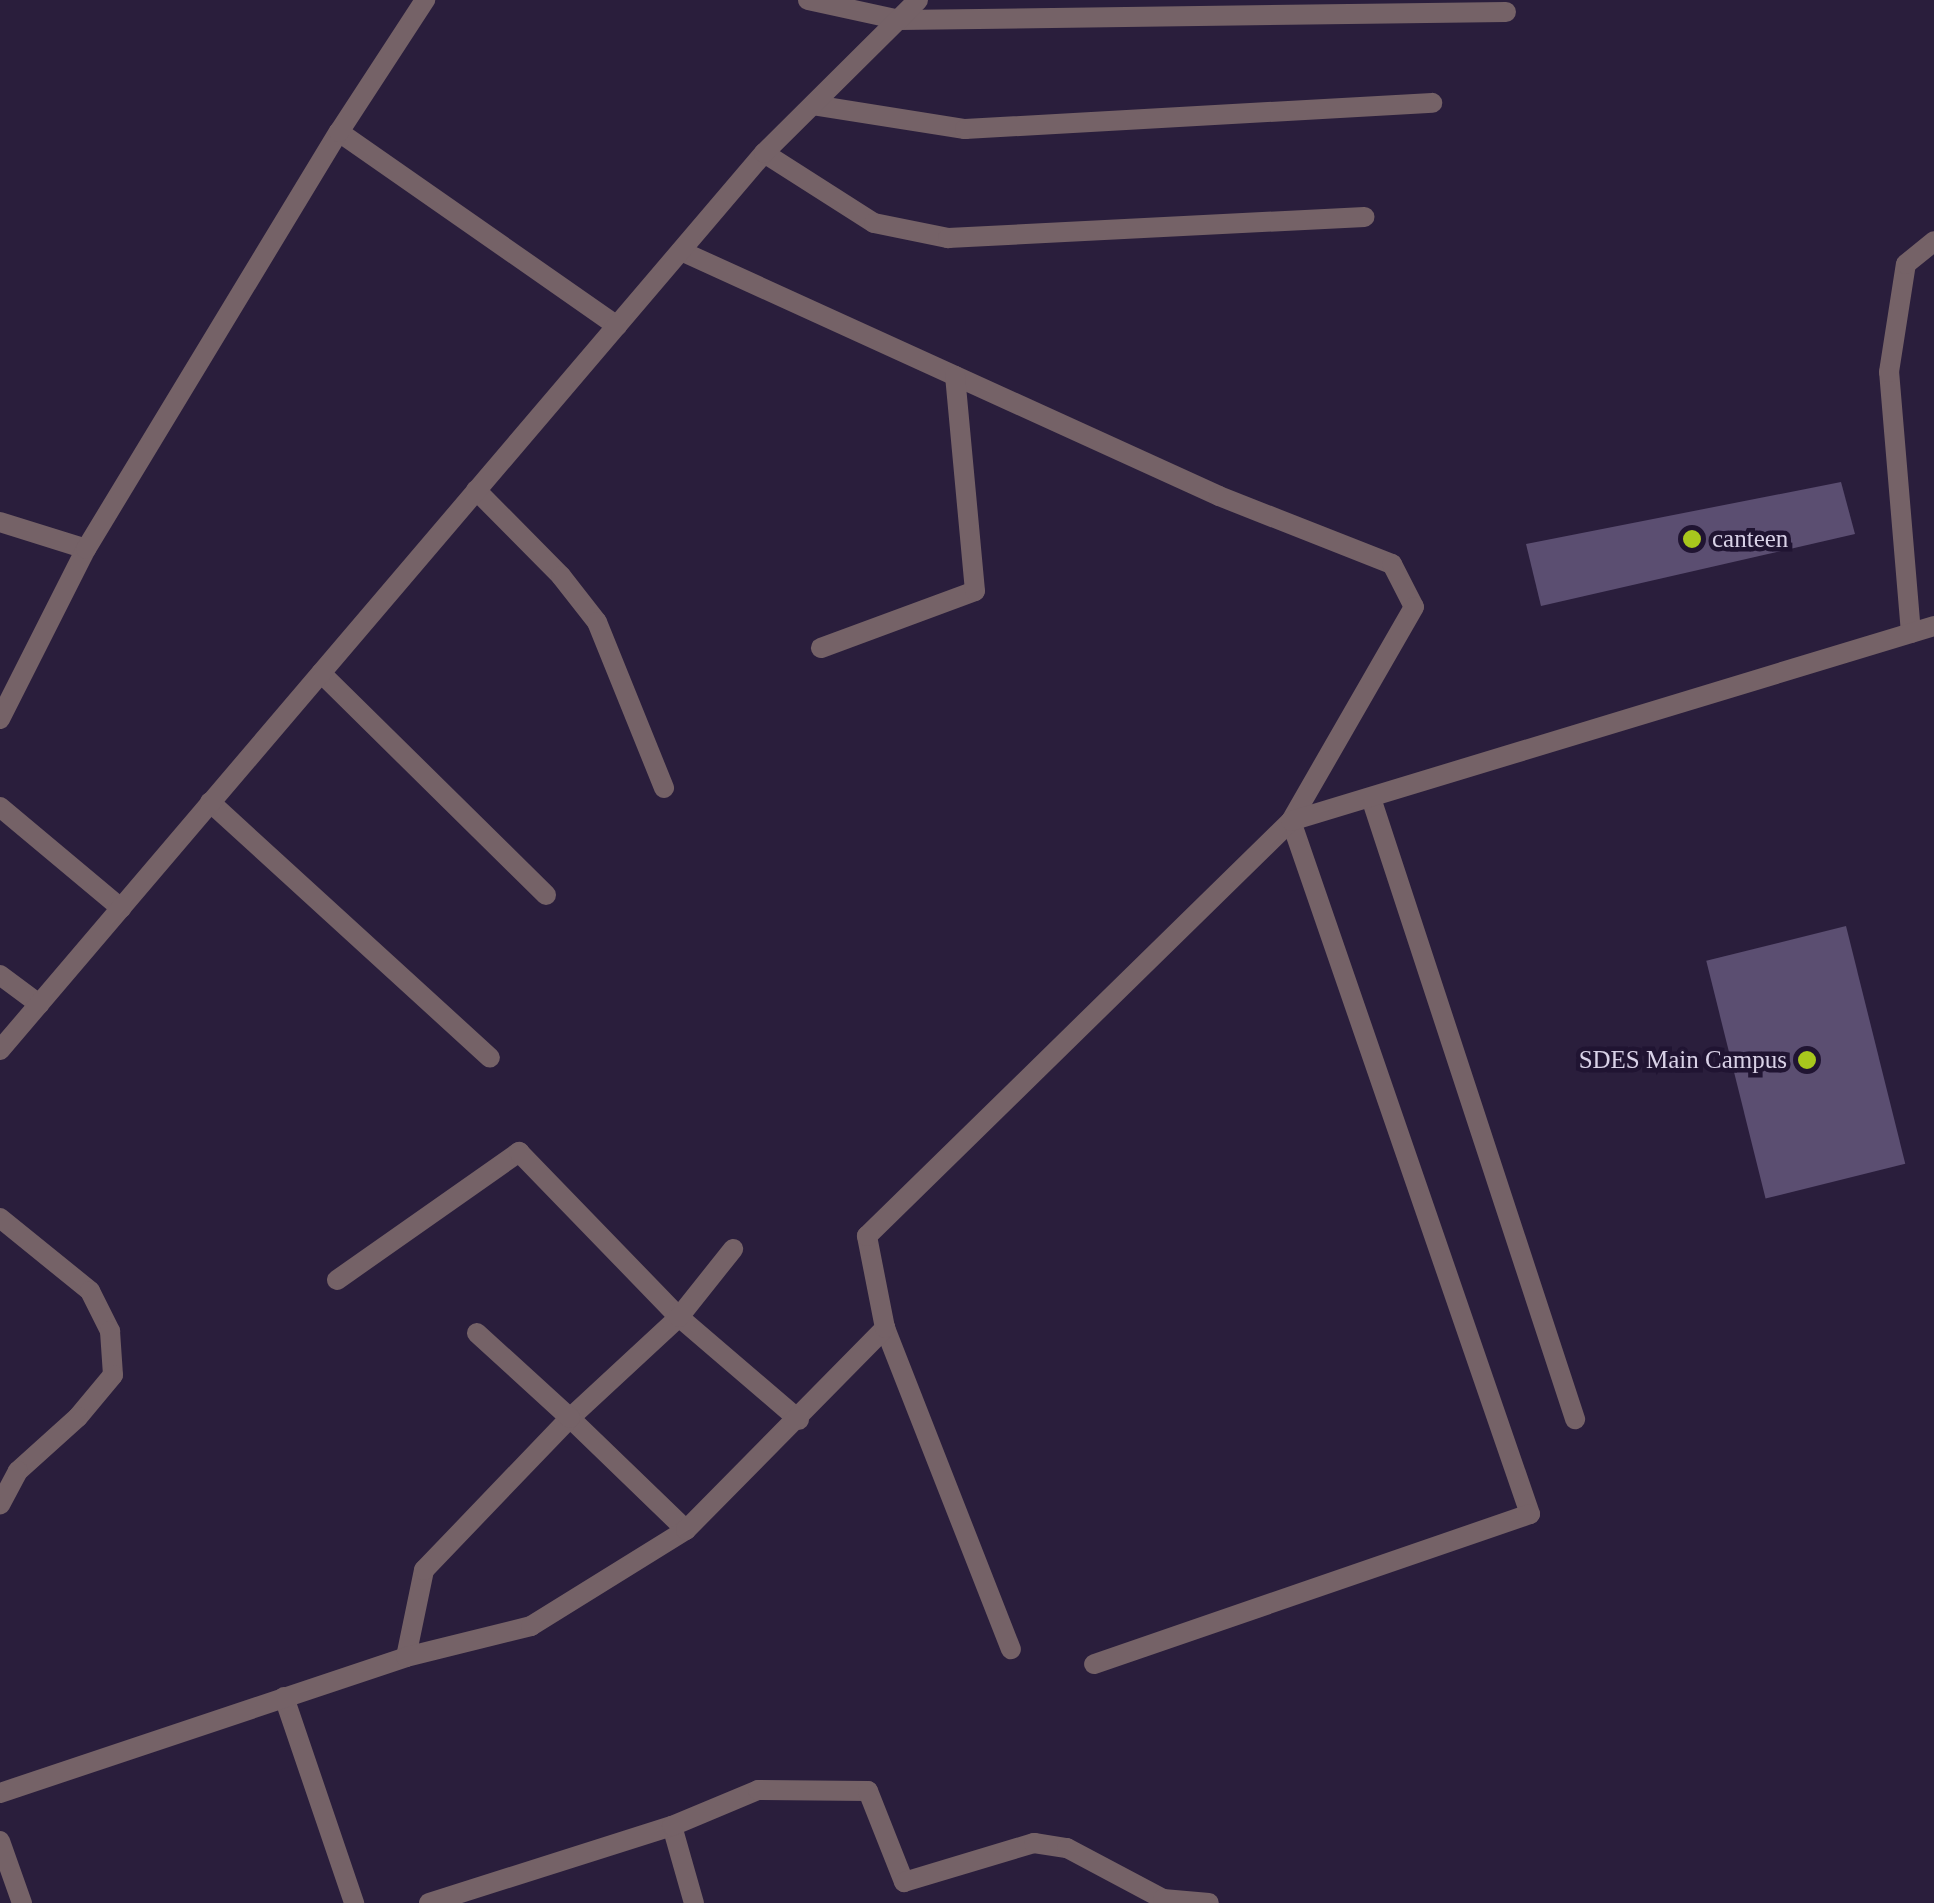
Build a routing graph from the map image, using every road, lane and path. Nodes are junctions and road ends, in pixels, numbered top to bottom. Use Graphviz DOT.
graph roads {
  1 [pos="425,0"];
  2 [pos="808,0"];
  3 [pos="918,0"];
  4 [pos="901,10"];
  5 [pos="1506,12"];
  6 [pos="1432,104"];
  7 [pos="813,105"];
  8 [pos="339,132"];
  9 [pos="764,153"];
  10 [pos="1364,217"];
  11 [pos="1934,241"];
  12 [pos="681,251"];
  13 [pos="617,326"];
  14 [pos="955,376"];
  15 [pos="476,490"];
  16 [pos="0,522"];
  17 [pos="86,549"];
  18 [pos="1934,626"];
  19 [pos="1911,633"];
  20 [pos="821,648"];
  21 [pos="320,673"];
  22 [pos="0,719"];
  23 [pos="664,788"];
  24 [pos="1371,798"];
  25 [pos="210,802"];
  26 [pos="0,807"];
  27 [pos="1292,821"];
  28 [pos="546,895"];
  29 [pos="121,908"];
  30 [pos="0,975"];
  31 [pos="39,1004"];
  32 [pos="0,1050"];
  33 [pos="490,1058"];
  34 [pos="0,1218"];
  35 [pos="733,1250"];
  36 [pos="337,1280"];
  37 [pos="679,1317"];
  38 [pos="885,1328"];
  39 [pos="477,1333"];
  40 [pos="570,1418"];
  41 [pos="1575,1419"];
  42 [pos="799,1420"];
  43 [pos="0,1505"];
  44 [pos="686,1530"];
  45 [pos="1011,1648"];
  46 [pos="406,1658"];
  47 [pos="1094,1664"];
  48 [pos="284,1696"];
  49 [pos="0,1793"];
  50 [pos="672,1826"];
  51 [pos="0,1841"];
  52 [pos="22,1903"];
  53 [pos="354,1903"];
  54 [pos="429,1903"];
  55 [pos="694,1903"];
  56 [pos="1209,1903"];
  1 -- 8 [label="street"];
  2 -- 4 [label="street"];
  3 -- 4 [label="street"];
  4 -- 5 [label="street"];
  4 -- 7 [label="street"];
  6 -- 7 [label="street"];
  7 -- 9 [label="street"];
  8 -- 13 [label="street"];
  8 -- 17 [label="street"];
  9 -- 10 [label="street"];
  9 -- 12 [label="street"];
  11 -- 19 [label="street"];
  12 -- 13 [label="street"];
  12 -- 14 [label="street"];
  13 -- 15 [label="street"];
  14 -- 20 [label="street"];
  14 -- 27 [label="street"];
  15 -- 21 [label="street"];
  15 -- 23 [label="street"];
  16 -- 17 [label="street"];
  17 -- 22 [label="street"];
  18 -- 19 [label="street"];
  19 -- 24 [label="street"];
  21 -- 25 [label="street"];
  21 -- 28 [label="street"];
  24 -- 27 [label="street"];
  24 -- 41 [label="street"];
  25 -- 29 [label="street"];
  25 -- 33 [label="street"];
  26 -- 29 [label="street"];
  27 -- 38 [label="street"];
  27 -- 47 [label="street"];
  29 -- 31 [label="street"];
  30 -- 31 [label="street"];
  31 -- 32 [label="street"];
  34 -- 43 [label="street"];
  35 -- 37 [label="street"];
  36 -- 37 [label="street"];
  37 -- 40 [label="street"];
  37 -- 42 [label="street"];
  38 -- 42 [label="street"];
  38 -- 45 [label="street"];
  39 -- 40 [label="street"];
  40 -- 44 [label="street"];
  40 -- 46 [label="street"];
  42 -- 44 [label="street"];
  44 -- 46 [label="street"];
  46 -- 48 [label="street"];
  48 -- 49 [label="street"];
  48 -- 53 [label="street"];
  50 -- 54 [label="street"];
  50 -- 55 [label="street"];
  50 -- 56 [label="street"];
  51 -- 52 [label="street"];
}
